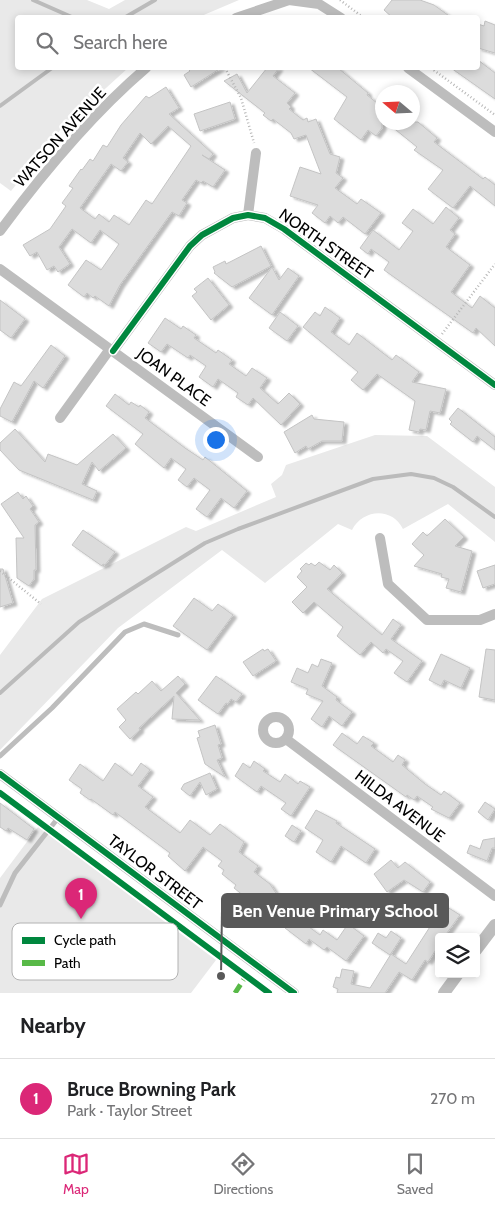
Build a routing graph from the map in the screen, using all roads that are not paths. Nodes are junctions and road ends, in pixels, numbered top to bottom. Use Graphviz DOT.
graph roads {
  1 [pos="289,0"];
  2 [pos="245,15"];
  3 [pos="335,15"];
  4 [pos="144,70"];
  5 [pos="411,70"];
  6 [pos="495,132"];
  7 [pos="256,153"];
  8 [pos="248,215"];
  9 [pos="0,231"];
  10 [pos="0,269"];
  11 [pos="111,350"];
  12 [pos="495,385"];
  13 [pos="60,418"];
  14 [pos="258,457"];
  15 [pos="380,538"];
  16 [pos="495,614"];
  17 [pos="178,635"];
  18 [pos="286,739"];
  19 [pos="0,756"];
  20 [pos="0,774"];
  21 [pos="58,817"];
  22 [pos="495,896"];
  23 [pos="0,905"];
  24 [pos="495,925"];
  25 [pos="480,945"];
  26 [pos="455,978"];
  27 [pos="294,993"];
  28 [pos="444,993"];
  1 -- 2 [label="street"];
  1 -- 3 [label="street"];
  4 -- 9 [label="street, WATSON AVENUE"];
  5 -- 6 [label="street"];
  7 -- 8 [label="street"];
  8 -- 11 [label="street"];
  8 -- 12 [label="street, NORTH STREET"];
  10 -- 11 [label="street, JOAN PLACE"];
  11 -- 13 [label="street"];
  11 -- 14 [label="street, JOAN PLACE"];
  15 -- 16 [label="street"];
  17 -- 19 [label="lane"];
  18 -- 22 [label="street, HILDA AVENUE"];
  20 -- 21 [label="street, TAYLOR STREET"];
  21 -- 23 [label="lane"];
  21 -- 27 [label="street, TAYLOR STREET"];
  24 -- 25 [label="street"];
  26 -- 28 [label="street"];
}
